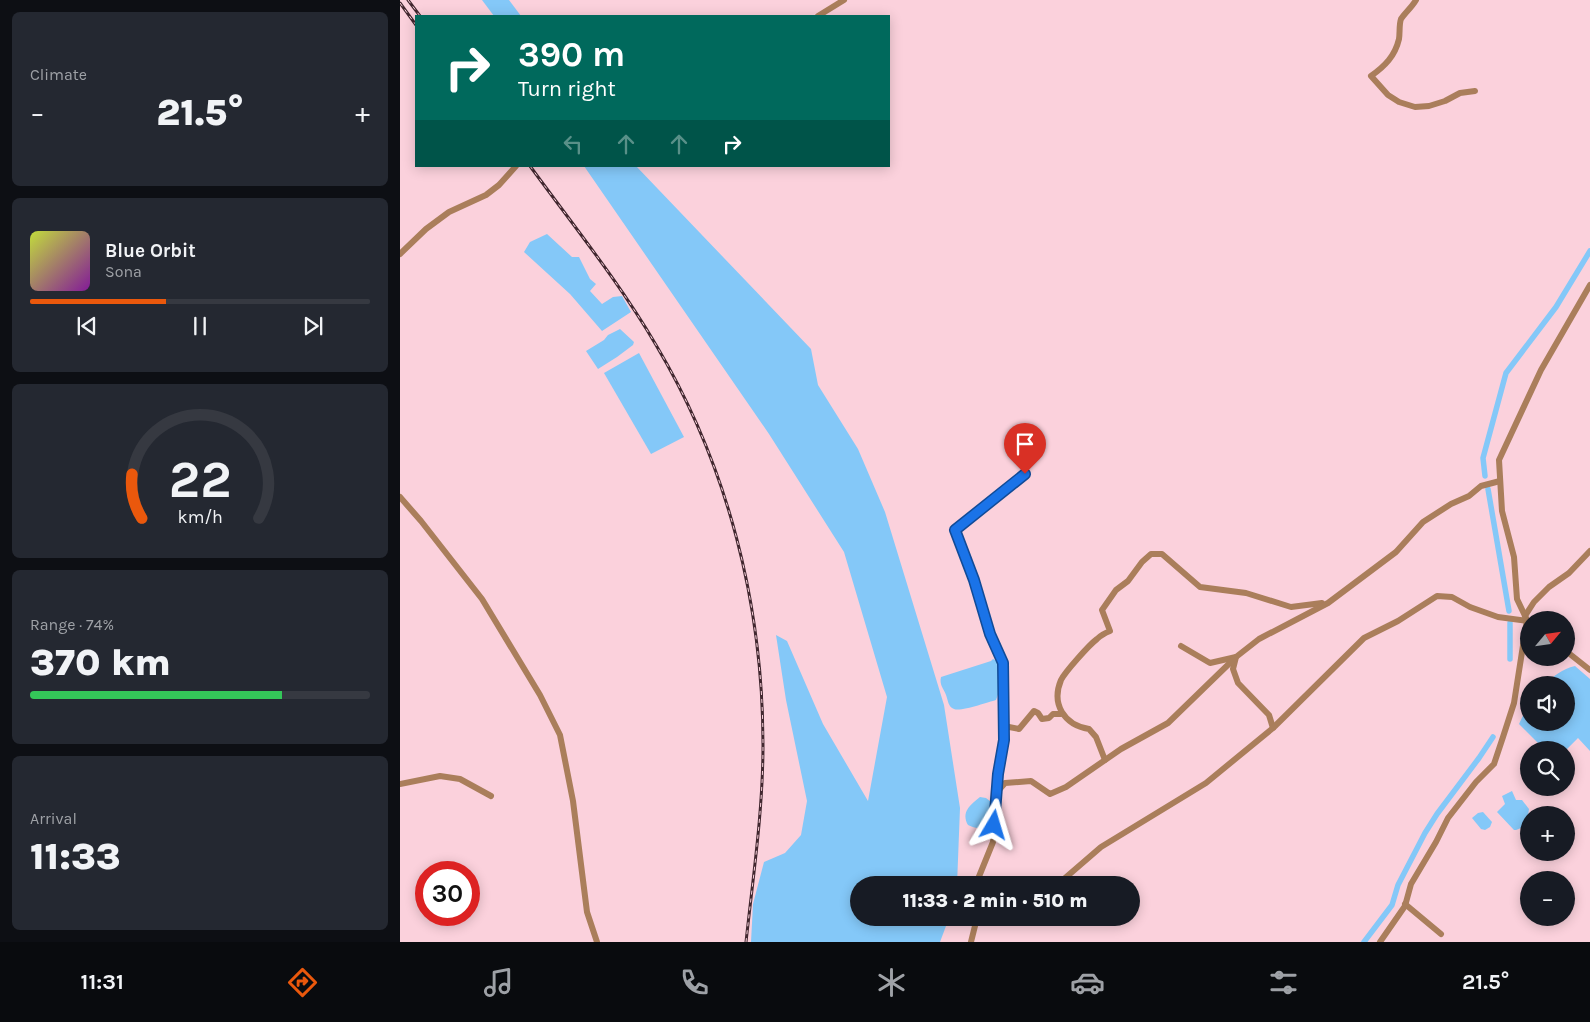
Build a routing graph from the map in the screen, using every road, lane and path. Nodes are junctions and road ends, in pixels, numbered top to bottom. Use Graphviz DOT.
graph roads {
  1 [pos="844,0"];
  2 [pos="1416,0"];
  3 [pos="820,15"];
  4 [pos="1475,91"];
  5 [pos="515,167"];
  6 [pos="400,254"];
  7 [pos="1590,285"];
  8 [pos="1025,474"];
  9 [pos="1500,481"];
  10 [pos="400,497"];
  11 [pos="1590,550"];
  12 [pos="1328,603"];
  13 [pos="1523,611"];
  14 [pos="1530,611"];
  15 [pos="1520,619"];
  16 [pos="1180,646"];
  17 [pos="1236,657"];
  18 [pos="1575,659"];
  19 [pos="1520,664"];
  20 [pos="1590,670"];
  21 [pos="1061,714"];
  22 [pos="1004,726"];
  23 [pos="1273,728"];
  24 [pos="1105,760"];
  25 [pos="400,784"];
  26 [pos="998,791"];
  27 [pos="491,796"];
  28 [pos="980,876"];
  29 [pos="1068,876"];
  30 [pos="1406,904"];
  31 [pos="975,926"];
  32 [pos="1442,934"];
  33 [pos="597,942"];
  34 [pos="972,942"];
  35 [pos="1380,942"];
  1 -- 3 [label="street"];
  2 -- 4 [label="street"];
  5 -- 6 [label="street"];
  7 -- 9 [label="street"];
  8 -- 22 [label="street"];
  9 -- 12 [label="street"];
  9 -- 13 [label="street"];
  10 -- 33 [label="street"];
  11 -- 14 [label="street"];
  12 -- 17 [label="street"];
  12 -- 21 [label="street"];
  15 -- 23 [label="street"];
  16 -- 17 [label="street"];
  17 -- 23 [label="street"];
  17 -- 24 [label="street"];
  18 -- 20 [label="street"];
  19 -- 30 [label="street"];
  21 -- 22 [label="street"];
  21 -- 24 [label="street"];
  22 -- 26 [label="street"];
  23 -- 29 [label="street"];
  24 -- 26 [label="street"];
  25 -- 27 [label="street"];
  26 -- 28 [label="street"];
  30 -- 32 [label="street"];
  30 -- 35 [label="street"];
  31 -- 34 [label="street"];
}
